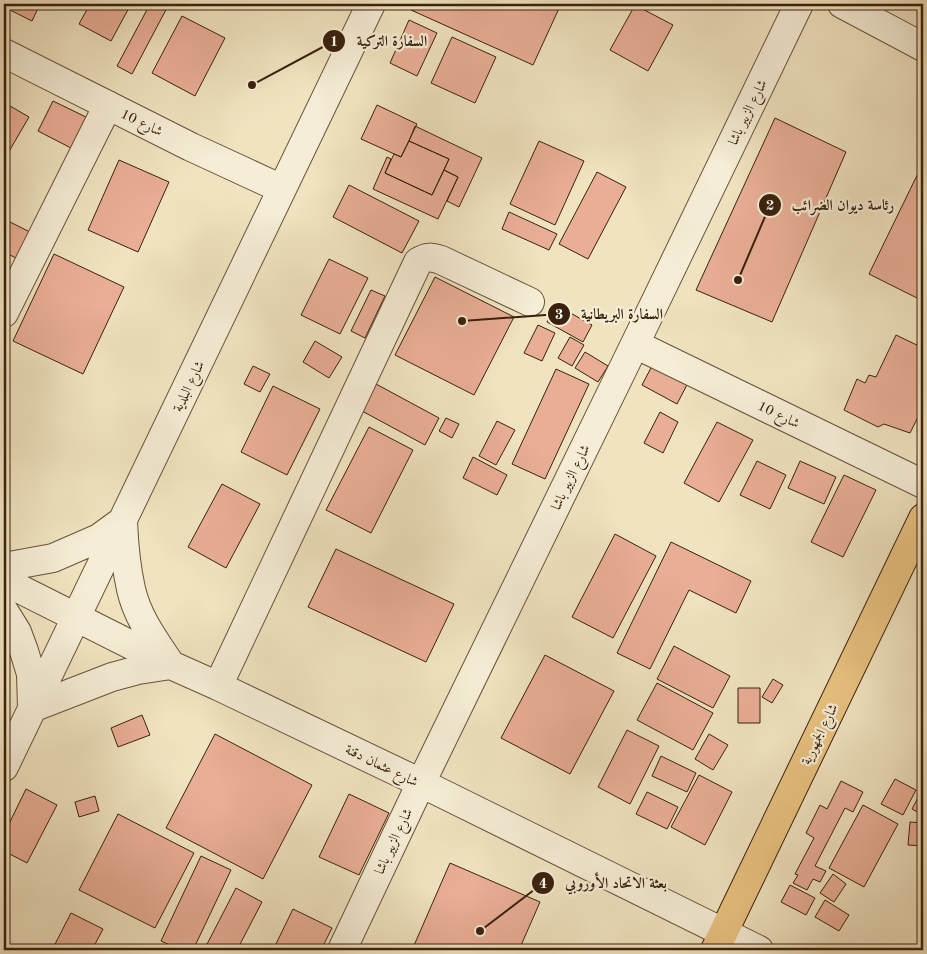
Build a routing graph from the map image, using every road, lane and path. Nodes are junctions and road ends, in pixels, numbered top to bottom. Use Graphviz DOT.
graph roads {
  1 [pos="371,4"];
  2 [pos="799,4"];
  3 [pos="842,4"];
  4 [pos="923,47"];
  5 [pos="4,54"];
  6 [pos="108,105"];
  7 [pos="282,189"];
  8 [pos="530,302"];
  9 [pos="4,313"];
  10 [pos="635,344"];
  11 [pos="923,484"];
  12 [pos="923,518"];
  13 [pos="123,521"];
  14 [pos="4,567"];
  15 [pos="4,581"];
  16 [pos="4,611"];
  17 [pos="76,617"];
  18 [pos="171,665"];
  19 [pos="218,686"];
  20 [pos="32,708"];
  21 [pos="4,767"];
  22 [pos="421,783"];
  23 [pos="719,942"];
  24 [pos="342,950"];
  25 [pos="759,950"];
  1 -- 7 [label="street, شارع البلدية"];
  2 -- 10 [label="street, شارع الزبير باشا"];
  3 -- 4 [label="street"];
  5 -- 6 [label="street, شارع 10"];
  6 -- 7 [label="street, شارع 10"];
  6 -- 9 [label="street"];
  7 -- 13 [label="street, شارع البلدية"];
  8 -- 19 [label="street"];
  10 -- 11 [label="street, شارع 10"];
  10 -- 22 [label="street, شارع الزبير باشا"];
  12 -- 23 [label="main road, شارع الجمهورية"];
  13 -- 14 [label="street"];
  13 -- 17 [label="street, شارع البلدية"];
  13 -- 18 [label="street"];
  15 -- 17 [label="street, شارع عثمان دقنة"];
  16 -- 20 [label="street"];
  17 -- 18 [label="street, شارع عثمان دقنة"];
  17 -- 20 [label="street, شارع البلدية"];
  18 -- 19 [label="street, شارع عثمان دقنة"];
  18 -- 20 [label="street"];
  19 -- 22 [label="street, شارع عثمان دقنة"];
  20 -- 21 [label="street, شارع البلدية"];
  22 -- 23 [label="street, شارع عثمان دقنة"];
  22 -- 24 [label="street, شارع الزبير باشا"];
  23 -- 25 [label="street, شارع عثمان دقنة"];
}
